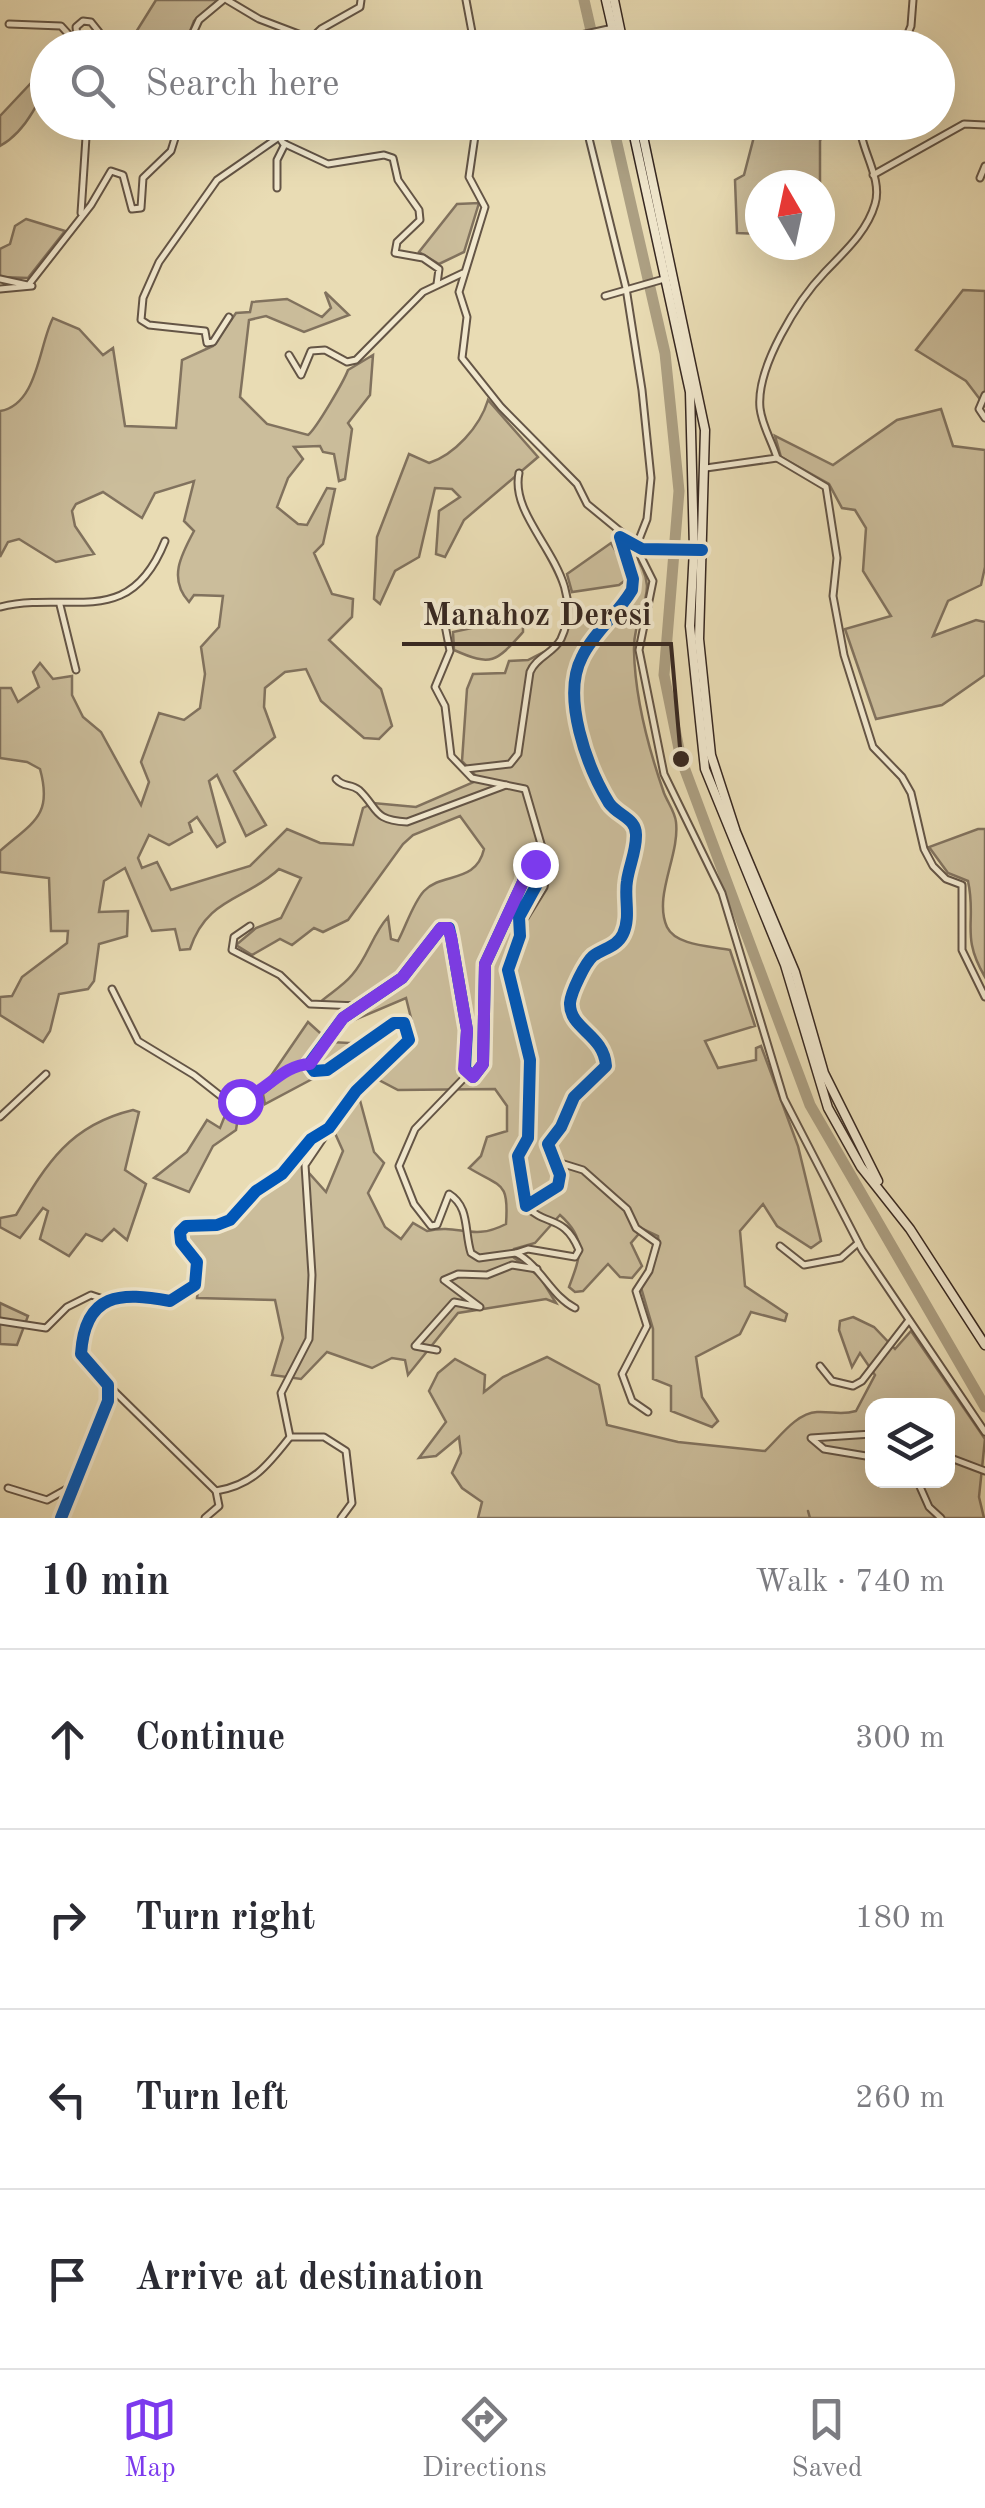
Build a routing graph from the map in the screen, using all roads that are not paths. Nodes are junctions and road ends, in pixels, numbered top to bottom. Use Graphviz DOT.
graph roads {
  1 [pos="225,0"];
  2 [pos="361,0"];
  3 [pos="466,0"];
  4 [pos="606,0"];
  5 [pos="614,0"];
  6 [pos="913,0"];
  7 [pos="9,24"];
  8 [pos="609,28"];
  9 [pos="67,30"];
  10 [pos="77,30"];
  11 [pos="97,30"];
  12 [pos="194,30"];
  13 [pos="288,30"];
  14 [pos="323,30"];
  15 [pos="472,30"];
  16 [pos="602,30"];
  17 [pos="618,30"];
  18 [pos="909,30"];
  19 [pos="985,124"];
  20 [pos="955,129"];
  21 [pos="86,140"];
  22 [pos="175,140"];
  23 [pos="275,140"];
  24 [pos="282,140"];
  25 [pos="474,140"];
  26 [pos="590,140"];
  27 [pos="635,140"];
  28 [pos="644,140"];
  29 [pos="863,140"];
  30 [pos="935,140"];
  31 [pos="286,144"];
  32 [pos="985,166"];
  33 [pos="873,175"];
  34 [pos="980,178"];
  35 [pos="277,188"];
  36 [pos="81,216"];
  37 [pos="464,273"];
  38 [pos="663,279"];
  39 [pos="0,280"];
  40 [pos="30,283"];
  41 [pos="437,284"];
  42 [pos="628,288"];
  43 [pos="0,289"];
  44 [pos="605,296"];
  45 [pos="229,317"];
  46 [pos="289,355"];
  47 [pos="985,395"];
  48 [pos="985,418"];
  49 [pos="777,458"];
  50 [pos="706,468"];
  51 [pos="519,473"];
  52 [pos="626,536"];
  53 [pos="165,541"];
  54 [pos="639,548"];
  55 [pos="694,549"];
  56 [pos="60,604"];
  57 [pos="0,607"];
  58 [pos="444,620"];
  59 [pos="76,670"];
  60 [pos="466,769"];
  61 [pos="336,780"];
  62 [pos="509,784"];
  63 [pos="250,926"];
  64 [pos="520,927"];
  65 [pos="112,990"];
  66 [pos="985,997"];
  67 [pos="361,1006"];
  68 [pos="310,1064"];
  69 [pos="46,1074"];
  70 [pos="467,1075"];
  71 [pos="0,1117"];
  72 [pos="330,1128"];
  73 [pos="552,1160"];
  74 [pos="526,1206"];
  75 [pos="859,1242"];
  76 [pos="780,1246"];
  77 [pos="516,1253"];
  78 [pos="536,1269"];
  79 [pos="106,1300"];
  80 [pos="575,1308"];
  81 [pos="0,1320"];
  82 [pos="910,1320"];
  83 [pos="985,1345"];
  84 [pos="437,1350"];
  85 [pos="820,1366"];
  86 [pos="108,1386"];
  87 [pos="648,1412"];
  88 [pos="985,1432"];
  89 [pos="865,1434"];
  90 [pos="290,1437"];
  91 [pos="865,1456"];
  92 [pos="955,1460"];
  93 [pos="985,1471"];
  94 [pos="74,1485"];
  95 [pos="8,1488"];
  96 [pos="921,1488"];
  97 [pos="216,1492"];
  98 [pos="61,1518"];
  99 [pos="204,1518"];
  100 [pos="342,1518"];
  101 [pos="941,1518"];
  1 -- 12 [label="street"];
  1 -- 13 [label="street"];
  2 -- 14 [label="street"];
  3 -- 15 [label="street"];
  4 -- 8 [label="main road"];
  5 -- 17 [label="main road"];
  6 -- 18 [label="street"];
  7 -- 9 [label="street"];
  8 -- 16 [label="street"];
  10 -- 11 [label="street"];
  19 -- 20 [label="street"];
  21 -- 36 [label="street"];
  22 -- 36 [label="street"];
  23 -- 45 [label="street"];
  24 -- 31 [label="street"];
  25 -- 37 [label="street"];
  26 -- 42 [label="street"];
  27 -- 38 [label="main road"];
  28 -- 50 [label="main road"];
  29 -- 33 [label="street"];
  30 -- 33 [label="street"];
  31 -- 35 [label="street"];
  31 -- 41 [label="street"];
  32 -- 34 [label="street"];
  33 -- 49 [label="street"];
  36 -- 40 [label="street"];
  37 -- 41 [label="street"];
  37 -- 52 [label="street"];
  38 -- 42 [label="street"];
  38 -- 55 [label="main road"];
  39 -- 40 [label="street"];
  40 -- 43 [label="street"];
  41 -- 46 [label="street"];
  42 -- 44 [label="street"];
  42 -- 54 [label="street"];
  47 -- 48 [label="street"];
  49 -- 50 [label="street"];
  49 -- 66 [label="street"];
  50 -- 55 [label="main road"];
  51 -- 60 [label="street"];
  52 -- 54 [label="street"];
  52 -- 73 [label="street"];
  53 -- 56 [label="street"];
  54 -- 55 [label="street"];
  54 -- 75 [label="street"];
  55 -- 83 [label="main road"];
  56 -- 57 [label="street"];
  56 -- 59 [label="street"];
  58 -- 60 [label="street"];
  60 -- 62 [label="street"];
  61 -- 62 [label="street"];
  62 -- 64 [label="street"];
  63 -- 67 [label="street"];
  64 -- 70 [label="street"];
  64 -- 74 [label="street"];
  65 -- 68 [label="street"];
  67 -- 68 [label="street"];
  67 -- 70 [label="street"];
  68 -- 72 [label="street"];
  69 -- 71 [label="street"];
  70 -- 77 [label="street"];
  72 -- 79 [label="street"];
  72 -- 90 [label="street"];
  73 -- 74 [label="street"];
  73 -- 87 [label="street"];
  74 -- 77 [label="street"];
  75 -- 76 [label="street"];
  75 -- 82 [label="street"];
  77 -- 78 [label="street"];
  78 -- 80 [label="street"];
  78 -- 84 [label="street"];
  79 -- 81 [label="street"];
  79 -- 86 [label="street"];
  82 -- 85 [label="street"];
  82 -- 88 [label="street"];
  86 -- 94 [label="street"];
  86 -- 97 [label="street"];
  89 -- 91 [label="street"];
  90 -- 97 [label="street"];
  90 -- 100 [label="street"];
  92 -- 93 [label="street"];
  94 -- 95 [label="street"];
  94 -- 98 [label="street"];
  96 -- 101 [label="street"];
  97 -- 99 [label="street"];
}
